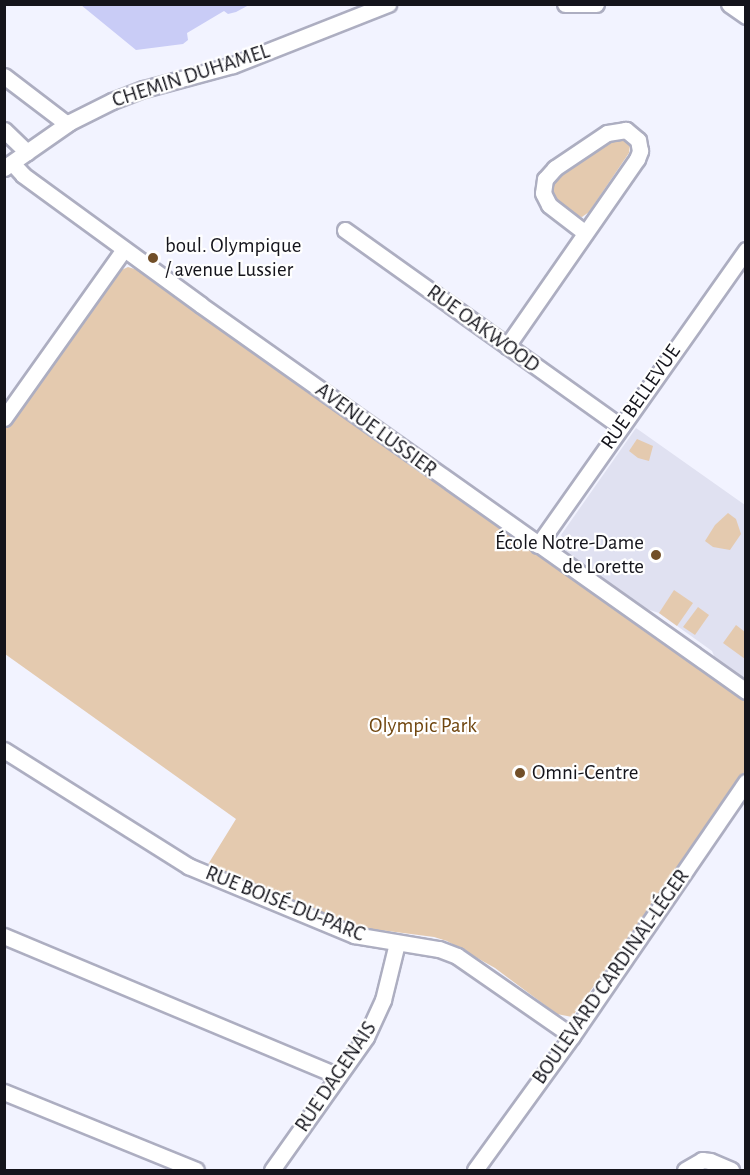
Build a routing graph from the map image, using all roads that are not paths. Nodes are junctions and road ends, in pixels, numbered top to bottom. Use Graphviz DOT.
graph roads {
  1 [pos="388,4"];
  2 [pos="565,4"];
  3 [pos="596,4"];
  4 [pos="729,4"];
  5 [pos="746,16"];
  6 [pos="4,75"];
  7 [pos="67,124"];
  8 [pos="4,130"];
  9 [pos="27,152"];
  10 [pos="8,165"];
  11 [pos="345,230"];
  12 [pos="584,232"];
  13 [pos="124,249"];
  14 [pos="746,250"];
  15 [pos="507,346"];
  16 [pos="4,418"];
  17 [pos="621,427"];
  18 [pos="538,545"];
  19 [pos="746,691"];
  20 [pos="4,750"];
  21 [pos="746,782"];
  22 [pos="4,936"];
  23 [pos="397,943"];
  24 [pos="572,1036"];
  25 [pos="338,1076"];
  26 [pos="4,1092"];
  27 [pos="196,1170"];
  28 [pos="272,1170"];
  29 [pos="476,1170"];
  30 [pos="685,1170"];
  31 [pos="730,1170"];
  1 -- 7 [label="street, CHEMIN DUHAMEL"];
  2 -- 3 [label="street"];
  4 -- 5 [label="street"];
  6 -- 7 [label="street"];
  7 -- 9 [label="street, CHEMIN DUHAMEL"];
  8 -- 9 [label="street"];
  9 -- 10 [label="street, CHEMIN DUHAMEL"];
  10 -- 13 [label="street, AVENUE LUSSIER"];
  11 -- 15 [label="street, RUE OAKWOOD"];
  12 -- 12 [label="street"];
  12 -- 15 [label="street"];
  13 -- 16 [label="street"];
  13 -- 18 [label="street, AVENUE LUSSIER"];
  14 -- 17 [label="street, RUE BELLEVUE"];
  15 -- 17 [label="street, RUE OAKWOOD"];
  17 -- 18 [label="street, RUE BELLEVUE"];
  18 -- 19 [label="street, AVENUE LUSSIER"];
  20 -- 23 [label="street, RUE BOISÉ-DU-PARC"];
  21 -- 24 [label="street, BOULEVARD CARDINAL-LÉGER"];
  22 -- 25 [label="street"];
  23 -- 24 [label="street, RUE BOISÉ-DU-PARC"];
  23 -- 25 [label="street, RUE DAGENAIS"];
  24 -- 29 [label="street, BOULEVARD CARDINAL-LÉGER"];
  25 -- 28 [label="street, RUE DAGENAIS"];
  26 -- 27 [label="street"];
  30 -- 31 [label="street"];
}
